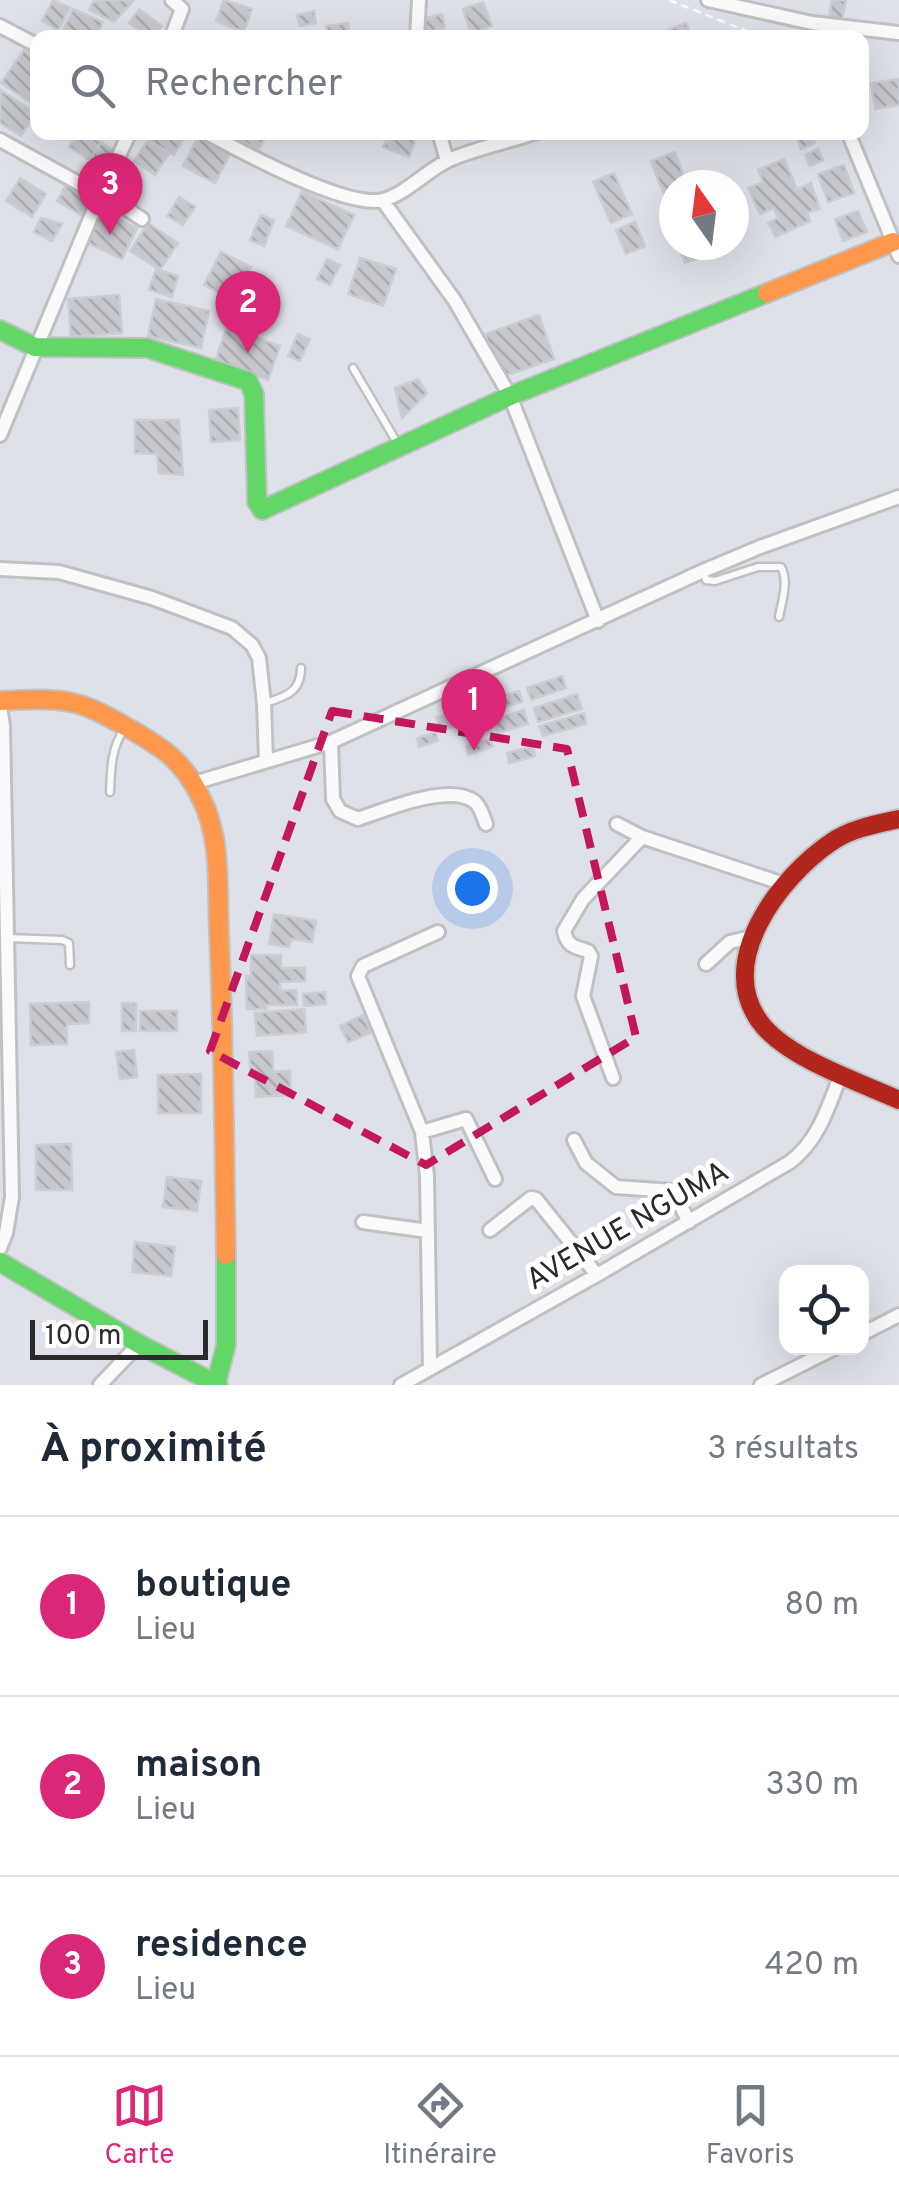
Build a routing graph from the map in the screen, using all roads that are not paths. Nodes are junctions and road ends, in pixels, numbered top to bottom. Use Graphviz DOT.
graph roads {
  1 [pos="419,0"];
  2 [pos="708,0"];
  3 [pos="176,3"];
  4 [pos="0,26"];
  5 [pos="175,30"];
  6 [pos="417,30"];
  7 [pos="811,30"];
  8 [pos="869,31"];
  9 [pos="899,32"];
  10 [pos="30,42"];
  11 [pos="0,140"];
  12 [pos="126,140"];
  13 [pos="220,140"];
  14 [pos="441,140"];
  15 [pos="512,140"];
  16 [pos="851,140"];
  17 [pos="447,161"];
  18 [pos="101,194"];
  19 [pos="382,200"];
  20 [pos="142,219"];
  21 [pos="896,249"];
  22 [pos="0,330"];
  23 [pos="35,347"];
  24 [pos="353,368"];
  25 [pos="510,396"];
  26 [pos="0,436"];
  27 [pos="400,447"];
  28 [pos="899,499"];
  29 [pos="0,568"];
  30 [pos="703,571"];
  31 [pos="780,617"];
  32 [pos="598,621"];
  33 [pos="302,668"];
  34 [pos="29,700"];
  35 [pos="0,703"];
  36 [pos="264,704"];
  37 [pos="3,726"];
  38 [pos="126,726"];
  39 [pos="331,742"];
  40 [pos="266,760"];
  41 [pos="194,782"];
  42 [pos="110,792"];
  43 [pos="899,819"];
  44 [pos="486,824"];
  45 [pos="617,824"];
  46 [pos="642,837"];
  47 [pos="784,884"];
  48 [pos="3,921"];
  49 [pos="438,932"];
  50 [pos="751,937"];
  51 [pos="7,938"];
  52 [pos="706,964"];
  53 [pos="70,965"];
  54 [pos="841,1074"];
  55 [pos="613,1078"];
  56 [pos="899,1100"];
  57 [pos="422,1132"];
  58 [pos="574,1140"];
  59 [pos="495,1179"];
  60 [pos="363,1222"];
  61 [pos="689,1222"];
  62 [pos="490,1230"];
  63 [pos="428,1231"];
  64 [pos="0,1248"];
  65 [pos="0,1262"];
  66 [pos="597,1275"];
  67 [pos="899,1315"];
  68 [pos="869,1330"];
  69 [pos="139,1344"];
  70 [pos="821,1355"];
  71 [pos="430,1369"];
  72 [pos="100,1385"];
  73 [pos="217,1385"];
  74 [pos="400,1385"];
  75 [pos="761,1385"];
  1 -- 6 [label="street"];
  2 -- 7 [label="street"];
  3 -- 5 [label="street"];
  4 -- 10 [label="street"];
  8 -- 9 [label="street"];
  11 -- 18 [label="street"];
  12 -- 18 [label="street"];
  13 -- 19 [label="street"];
  14 -- 17 [label="street"];
  15 -- 17 [label="street"];
  16 -- 21 [label="street"];
  17 -- 19 [label="street"];
  18 -- 20 [label="street"];
  18 -- 23 [label="street"];
  19 -- 25 [label="street"];
  21 -- 25 [label="street"];
  22 -- 23 [label="street"];
  23 -- 26 [label="street"];
  23 -- 27 [label="street"];
  24 -- 27 [label="lane"];
  25 -- 27 [label="street"];
  25 -- 32 [label="street"];
  28 -- 30 [label="street"];
  29 -- 36 [label="street"];
  30 -- 31 [label="lane"];
  30 -- 32 [label="street"];
  32 -- 39 [label="street"];
  33 -- 36 [label="lane"];
  34 -- 35 [label="street"];
  34 -- 37 [label="street"];
  34 -- 38 [label="street"];
  35 -- 37 [label="street"];
  36 -- 40 [label="street"];
  37 -- 48 [label="street"];
  38 -- 41 [label="street"];
  38 -- 42 [label="lane"];
  39 -- 40 [label="street"];
  39 -- 44 [label="street"];
  40 -- 41 [label="street"];
  41 -- 73 [label="street"];
  43 -- 47 [label="street"];
  45 -- 46 [label="street"];
  46 -- 47 [label="street"];
  46 -- 55 [label="street"];
  47 -- 50 [label="street"];
  48 -- 51 [label="street"];
  49 -- 57 [label="street"];
  50 -- 52 [label="street"];
  50 -- 54 [label="street"];
  51 -- 53 [label="lane"];
  51 -- 64 [label="street"];
  54 -- 56 [label="street"];
  54 -- 61 [label="street, AVENUE NGUMA"];
  57 -- 59 [label="street"];
  57 -- 63 [label="street"];
  58 -- 61 [label="street"];
  60 -- 63 [label="street"];
  61 -- 66 [label="street, AVENUE NGUMA"];
  62 -- 66 [label="street"];
  63 -- 71 [label="street"];
  65 -- 69 [label="street"];
  66 -- 71 [label="street, AVENUE NGUMA"];
  67 -- 68 [label="street"];
  69 -- 72 [label="street"];
  69 -- 73 [label="street"];
  70 -- 75 [label="street"];
  71 -- 74 [label="street, AVENUE NGUMA"];
}
